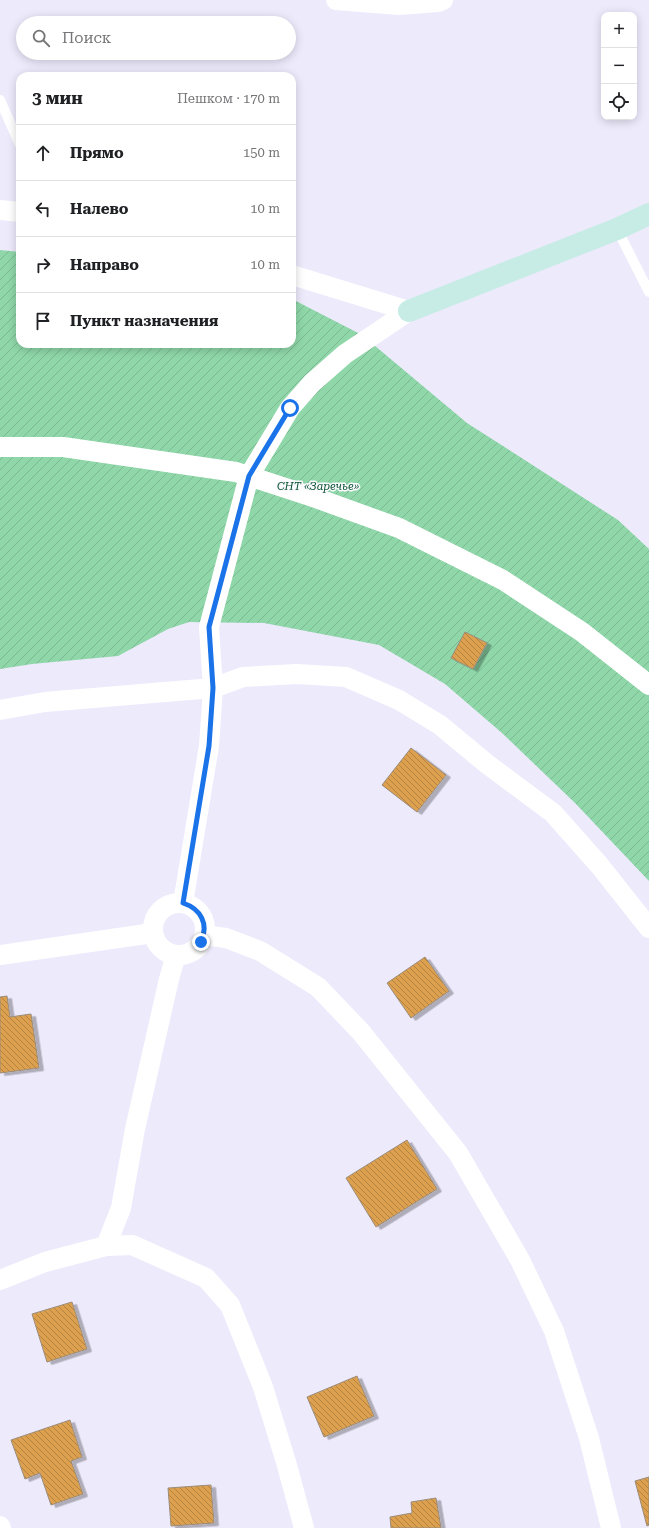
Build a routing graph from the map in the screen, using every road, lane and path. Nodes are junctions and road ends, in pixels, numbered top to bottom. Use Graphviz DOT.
graph roads {
  1 [pos="336,0"];
  2 [pos="443,0"];
  3 [pos="371,1"];
  4 [pos="0,100"];
  5 [pos="16,136"];
  6 [pos="649,214"];
  7 [pos="617,229"];
  8 [pos="296,276"];
  9 [pos="648,288"];
  10 [pos="408,310"];
  11 [pos="0,447"];
  12 [pos="249,476"];
  13 [pos="649,685"];
  14 [pos="213,688"];
  15 [pos="0,710"];
  16 [pos="183,903"];
  17 [pos="649,928"];
  18 [pos="153,933"];
  19 [pos="204,936"];
  20 [pos="0,955"];
  21 [pos="176,955"];
  22 [pos="106,1246"];
  23 [pos="0,1280"];
  24 [pos="304,1528"];
  25 [pos="611,1528"];
  1 -- 3 [label="street"];
  2 -- 3 [label="street"];
  4 -- 5 [label="lane"];
  6 -- 7 [label="street"];
  7 -- 9 [label="lane"];
  7 -- 10 [label="street"];
  8 -- 10 [label="street"];
  10 -- 12 [label="street"];
  11 -- 12 [label="street"];
  12 -- 13 [label="street"];
  12 -- 14 [label="street"];
  14 -- 15 [label="street"];
  14 -- 16 [label="street"];
  14 -- 17 [label="street"];
  16 -- 18 [label="street"];
  16 -- 19 [label="street"];
  18 -- 20 [label="street"];
  18 -- 21 [label="street"];
  19 -- 21 [label="street"];
  19 -- 25 [label="street"];
  21 -- 22 [label="street"];
  22 -- 23 [label="street"];
  22 -- 24 [label="street"];
}
